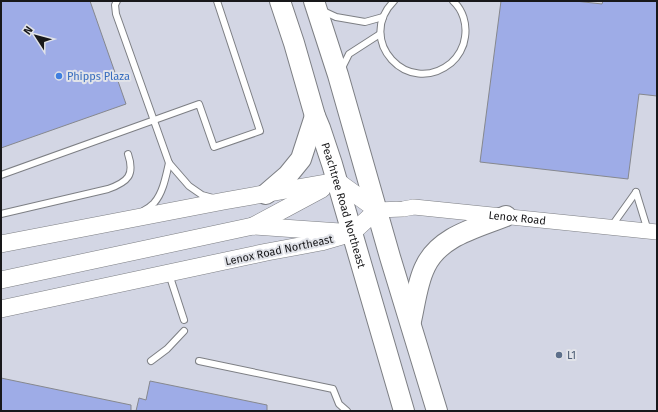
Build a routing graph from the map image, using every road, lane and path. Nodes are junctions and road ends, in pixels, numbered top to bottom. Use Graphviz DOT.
graph roads {
  1 [pos="117,1"];
  2 [pos="217,1"];
  3 [pos="280,1"];
  4 [pos="394,1"];
  5 [pos="462,1"];
  6 [pos="314,2"];
  7 [pos="454,2"];
  8 [pos="383,17"];
  9 [pos="380,34"];
  10 [pos="338,75"];
  11 [pos="315,116"];
  12 [pos="154,120"];
  13 [pos="128,154"];
  14 [pos="169,163"];
  15 [pos="1,175"];
  16 [pos="337,181"];
  17 [pos="266,194"];
  18 [pos="224,201"];
  19 [pos="377,210"];
  20 [pos="1,214"];
  21 [pos="506,216"];
  22 [pos="134,218"];
  23 [pos="253,226"];
  24 [pos="611,227"];
  25 [pos="653,232"];
  26 [pos="352,233"];
  27 [pos="1,244"];
  28 [pos="168,273"];
  29 [pos="1,280"];
  30 [pos="1,310"];
  31 [pos="184,320"];
  32 [pos="411,323"];
  33 [pos="184,331"];
  34 [pos="151,361"];
  35 [pos="199,361"];
  36 [pos="347,411"];
  37 [pos="404,411"];
  38 [pos="437,411"];
  1 -- 12 [label="lane"];
  2 -- 12 [label="lane"];
  3 -- 11 [label="highway, Peachtree Road Northeast"];
  4 -- 8 [label="lane"];
  5 -- 7 [label="lane"];
  6 -- 8 [label="lane"];
  6 -- 10 [label="highway"];
  7 -- 9 [label="lane"];
  8 -- 9 [label="lane"];
  9 -- 10 [label="lane"];
  10 -- 19 [label="highway"];
  11 -- 16 [label="highway, Peachtree Road Northeast"];
  11 -- 17 [label="highway"];
  12 -- 14 [label="lane"];
  12 -- 15 [label="lane"];
  13 -- 20 [label="lane"];
  14 -- 18 [label="lane"];
  14 -- 22 [label="lane"];
  16 -- 17 [label="main road"];
  16 -- 19 [label="main road"];
  16 -- 23 [label="main road"];
  16 -- 26 [label="highway, Peachtree Road Northeast"];
  17 -- 18 [label="main road"];
  18 -- 22 [label="main road"];
  19 -- 21 [label="street, Lenox Road"];
  19 -- 26 [label="main road, Lenox Road Northeast"];
  19 -- 32 [label="highway"];
  21 -- 24 [label="street, Lenox Road"];
  21 -- 32 [label="highway"];
  22 -- 27 [label="main road"];
  23 -- 26 [label="main road"];
  23 -- 29 [label="main road"];
  24 -- 25 [label="street, Lenox Road"];
  24 -- 25 [label="lane"];
  26 -- 28 [label="main road, Lenox Road Northeast"];
  26 -- 37 [label="highway, Peachtree Road Northeast"];
  28 -- 30 [label="main road, Lenox Road Northeast"];
  28 -- 31 [label="lane"];
  32 -- 38 [label="highway"];
  33 -- 34 [label="lane"];
  35 -- 36 [label="lane"];
}
